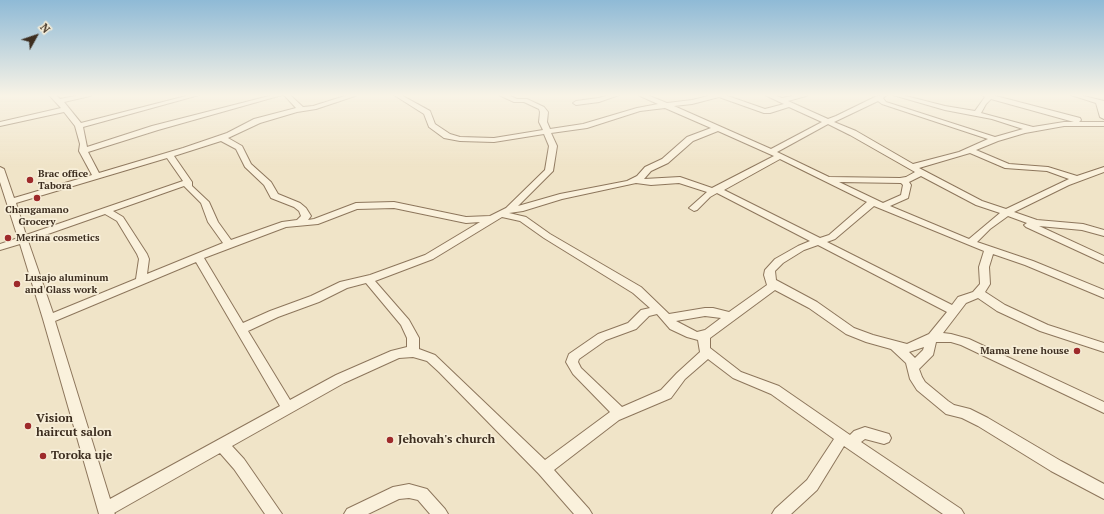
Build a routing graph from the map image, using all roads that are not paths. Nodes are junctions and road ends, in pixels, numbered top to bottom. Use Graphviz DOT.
graph roads {
  1 [pos="22,119"];
  2 [pos="74,119"];
  3 [pos="105,119"];
  4 [pos="189,119"];
  5 [pos="267,119"];
  6 [pos="429,119"];
  7 [pos="543,119"];
  8 [pos="606,119"];
  9 [pos="698,119"];
  10 [pos="824,119"];
  11 [pos="836,119"];
  12 [pos="933,119"];
  13 [pos="999,119"];
  14 [pos="1075,119"];
  15 [pos="1102,119"];
  16 [pos="829,121"];
  17 [pos="0,124"];
  18 [pos="1093,124"];
  19 [pos="79,126"];
  20 [pos="1104,127"];
  21 [pos="719,128"];
  22 [pos="1033,130"];
  23 [pos="548,132"];
  24 [pos="222,138"];
  25 [pos="995,139"];
  26 [pos="968,150"];
  27 [pos="83,151"];
  28 [pos="771,152"];
  29 [pos="169,154"];
  30 [pos="780,156"];
  31 [pos="913,167"];
  32 [pos="0,169"];
  33 [pos="1104,169"];
  34 [pos="921,172"];
  35 [pos="97,177"];
  36 [pos="826,179"];
  37 [pos="1077,179"];
  38 [pos="903,180"];
  39 [pos="637,181"];
  40 [pos="188,182"];
  41 [pos="714,190"];
  42 [pos="11,202"];
  43 [pos="877,204"];
  44 [pos="694,208"];
  45 [pos="106,211"];
  46 [pos="1006,213"];
  47 [pos="501,214"];
  48 [pos="300,222"];
  49 [pos="1104,234"];
  50 [pos="23,240"];
  51 [pos="817,242"];
  52 [pos="970,243"];
  53 [pos="229,244"];
  54 [pos="0,247"];
  55 [pos="989,250"];
  56 [pos="199,258"];
  57 [pos="1104,260"];
  58 [pos="368,279"];
  59 [pos="140,282"];
  60 [pos="774,285"];
  61 [pos="978,293"];
  62 [pos="1104,294"];
  63 [pos="954,311"];
  64 [pos="663,314"];
  65 [pos="731,317"];
  66 [pos="49,319"];
  67 [pos="241,329"];
  68 [pos="704,336"];
  69 [pos="932,337"];
  70 [pos="894,346"];
  71 [pos="1104,348"];
  72 [pos="413,352"];
  73 [pos="707,353"];
  74 [pos="914,367"];
  75 [pos="288,408"];
  76 [pos="1104,408"];
  77 [pos="619,413"];
  78 [pos="884,438"];
  79 [pos="847,440"];
  80 [pos="221,445"];
  81 [pos="544,469"];
  82 [pos="1104,492"];
  83 [pos="106,512"];
  84 [pos="274,514"];
  85 [pos="352,514"];
  86 [pos="440,514"];
  87 [pos="584,514"];
  88 [pos="780,514"];
  89 [pos="956,514"];
  1 -- 17 [label="street"];
  2 -- 19 [label="street"];
  3 -- 19 [label="street"];
  4 -- 27 [label="street"];
  5 -- 24 [label="street"];
  6 -- 23 [label="street"];
  7 -- 23 [label="street"];
  8 -- 23 [label="street"];
  9 -- 21 [label="street"];
  10 -- 16 [label="street"];
  11 -- 16 [label="street"];
  12 -- 25 [label="street"];
  13 -- 22 [label="street"];
  14 -- 18 [label="street"];
  15 -- 18 [label="street"];
  16 -- 28 [label="street"];
  16 -- 31 [label="street"];
  18 -- 20 [label="street"];
  18 -- 22 [label="street"];
  19 -- 27 [label="street"];
  21 -- 28 [label="street"];
  21 -- 39 [label="street"];
  22 -- 25 [label="street"];
  23 -- 47 [label="street"];
  24 -- 29 [label="street"];
  24 -- 48 [label="street"];
  25 -- 26 [label="street"];
  26 -- 31 [label="street"];
  26 -- 37 [label="street"];
  27 -- 35 [label="street"];
  28 -- 30 [label="street"];
  29 -- 35 [label="street"];
  29 -- 40 [label="street"];
  30 -- 36 [label="street"];
  30 -- 41 [label="street"];
  31 -- 34 [label="street"];
  32 -- 42 [label="street"];
  33 -- 37 [label="street"];
  34 -- 38 [label="street"];
  34 -- 46 [label="street"];
  35 -- 42 [label="street"];
  36 -- 38 [label="street"];
  36 -- 43 [label="street"];
  37 -- 46 [label="street"];
  38 -- 43 [label="street"];
  39 -- 41 [label="street"];
  39 -- 47 [label="street"];
  40 -- 45 [label="street"];
  40 -- 53 [label="street"];
  41 -- 44 [label="street"];
  41 -- 51 [label="street"];
  42 -- 50 [label="street"];
  43 -- 51 [label="street"];
  43 -- 52 [label="street"];
  45 -- 50 [label="street"];
  45 -- 59 [label="street"];
  46 -- 49 [label="street"];
  46 -- 52 [label="street"];
  46 -- 57 [label="street"];
  47 -- 48 [label="street"];
  47 -- 58 [label="street"];
  47 -- 64 [label="street"];
  48 -- 53 [label="street"];
  50 -- 54 [label="street"];
  50 -- 66 [label="street"];
  51 -- 60 [label="street"];
  51 -- 63 [label="street"];
  52 -- 55 [label="street"];
  53 -- 56 [label="street"];
  55 -- 61 [label="street"];
  55 -- 62 [label="street"];
  56 -- 59 [label="street"];
  56 -- 67 [label="street"];
  58 -- 67 [label="street"];
  58 -- 72 [label="street"];
  59 -- 66 [label="street"];
  60 -- 65 [label="street"];
  60 -- 70 [label="street"];
  61 -- 63 [label="street"];
  61 -- 71 [label="street"];
  63 -- 69 [label="street"];
  64 -- 65 [label="street"];
  64 -- 68 [label="street"];
  64 -- 77 [label="street"];
  65 -- 68 [label="street"];
  66 -- 83 [label="street"];
  67 -- 75 [label="street"];
  68 -- 73 [label="street"];
  69 -- 70 [label="street"];
  69 -- 74 [label="street"];
  69 -- 76 [label="street"];
  70 -- 74 [label="street"];
  72 -- 75 [label="street"];
  72 -- 81 [label="street"];
  73 -- 77 [label="street"];
  73 -- 79 [label="street"];
  74 -- 82 [label="street"];
  75 -- 80 [label="street"];
  77 -- 81 [label="street"];
  78 -- 79 [label="street"];
  79 -- 88 [label="street"];
  79 -- 89 [label="street"];
  80 -- 83 [label="street"];
  80 -- 84 [label="street"];
  81 -- 87 [label="street"];
  85 -- 86 [label="street"];
}
